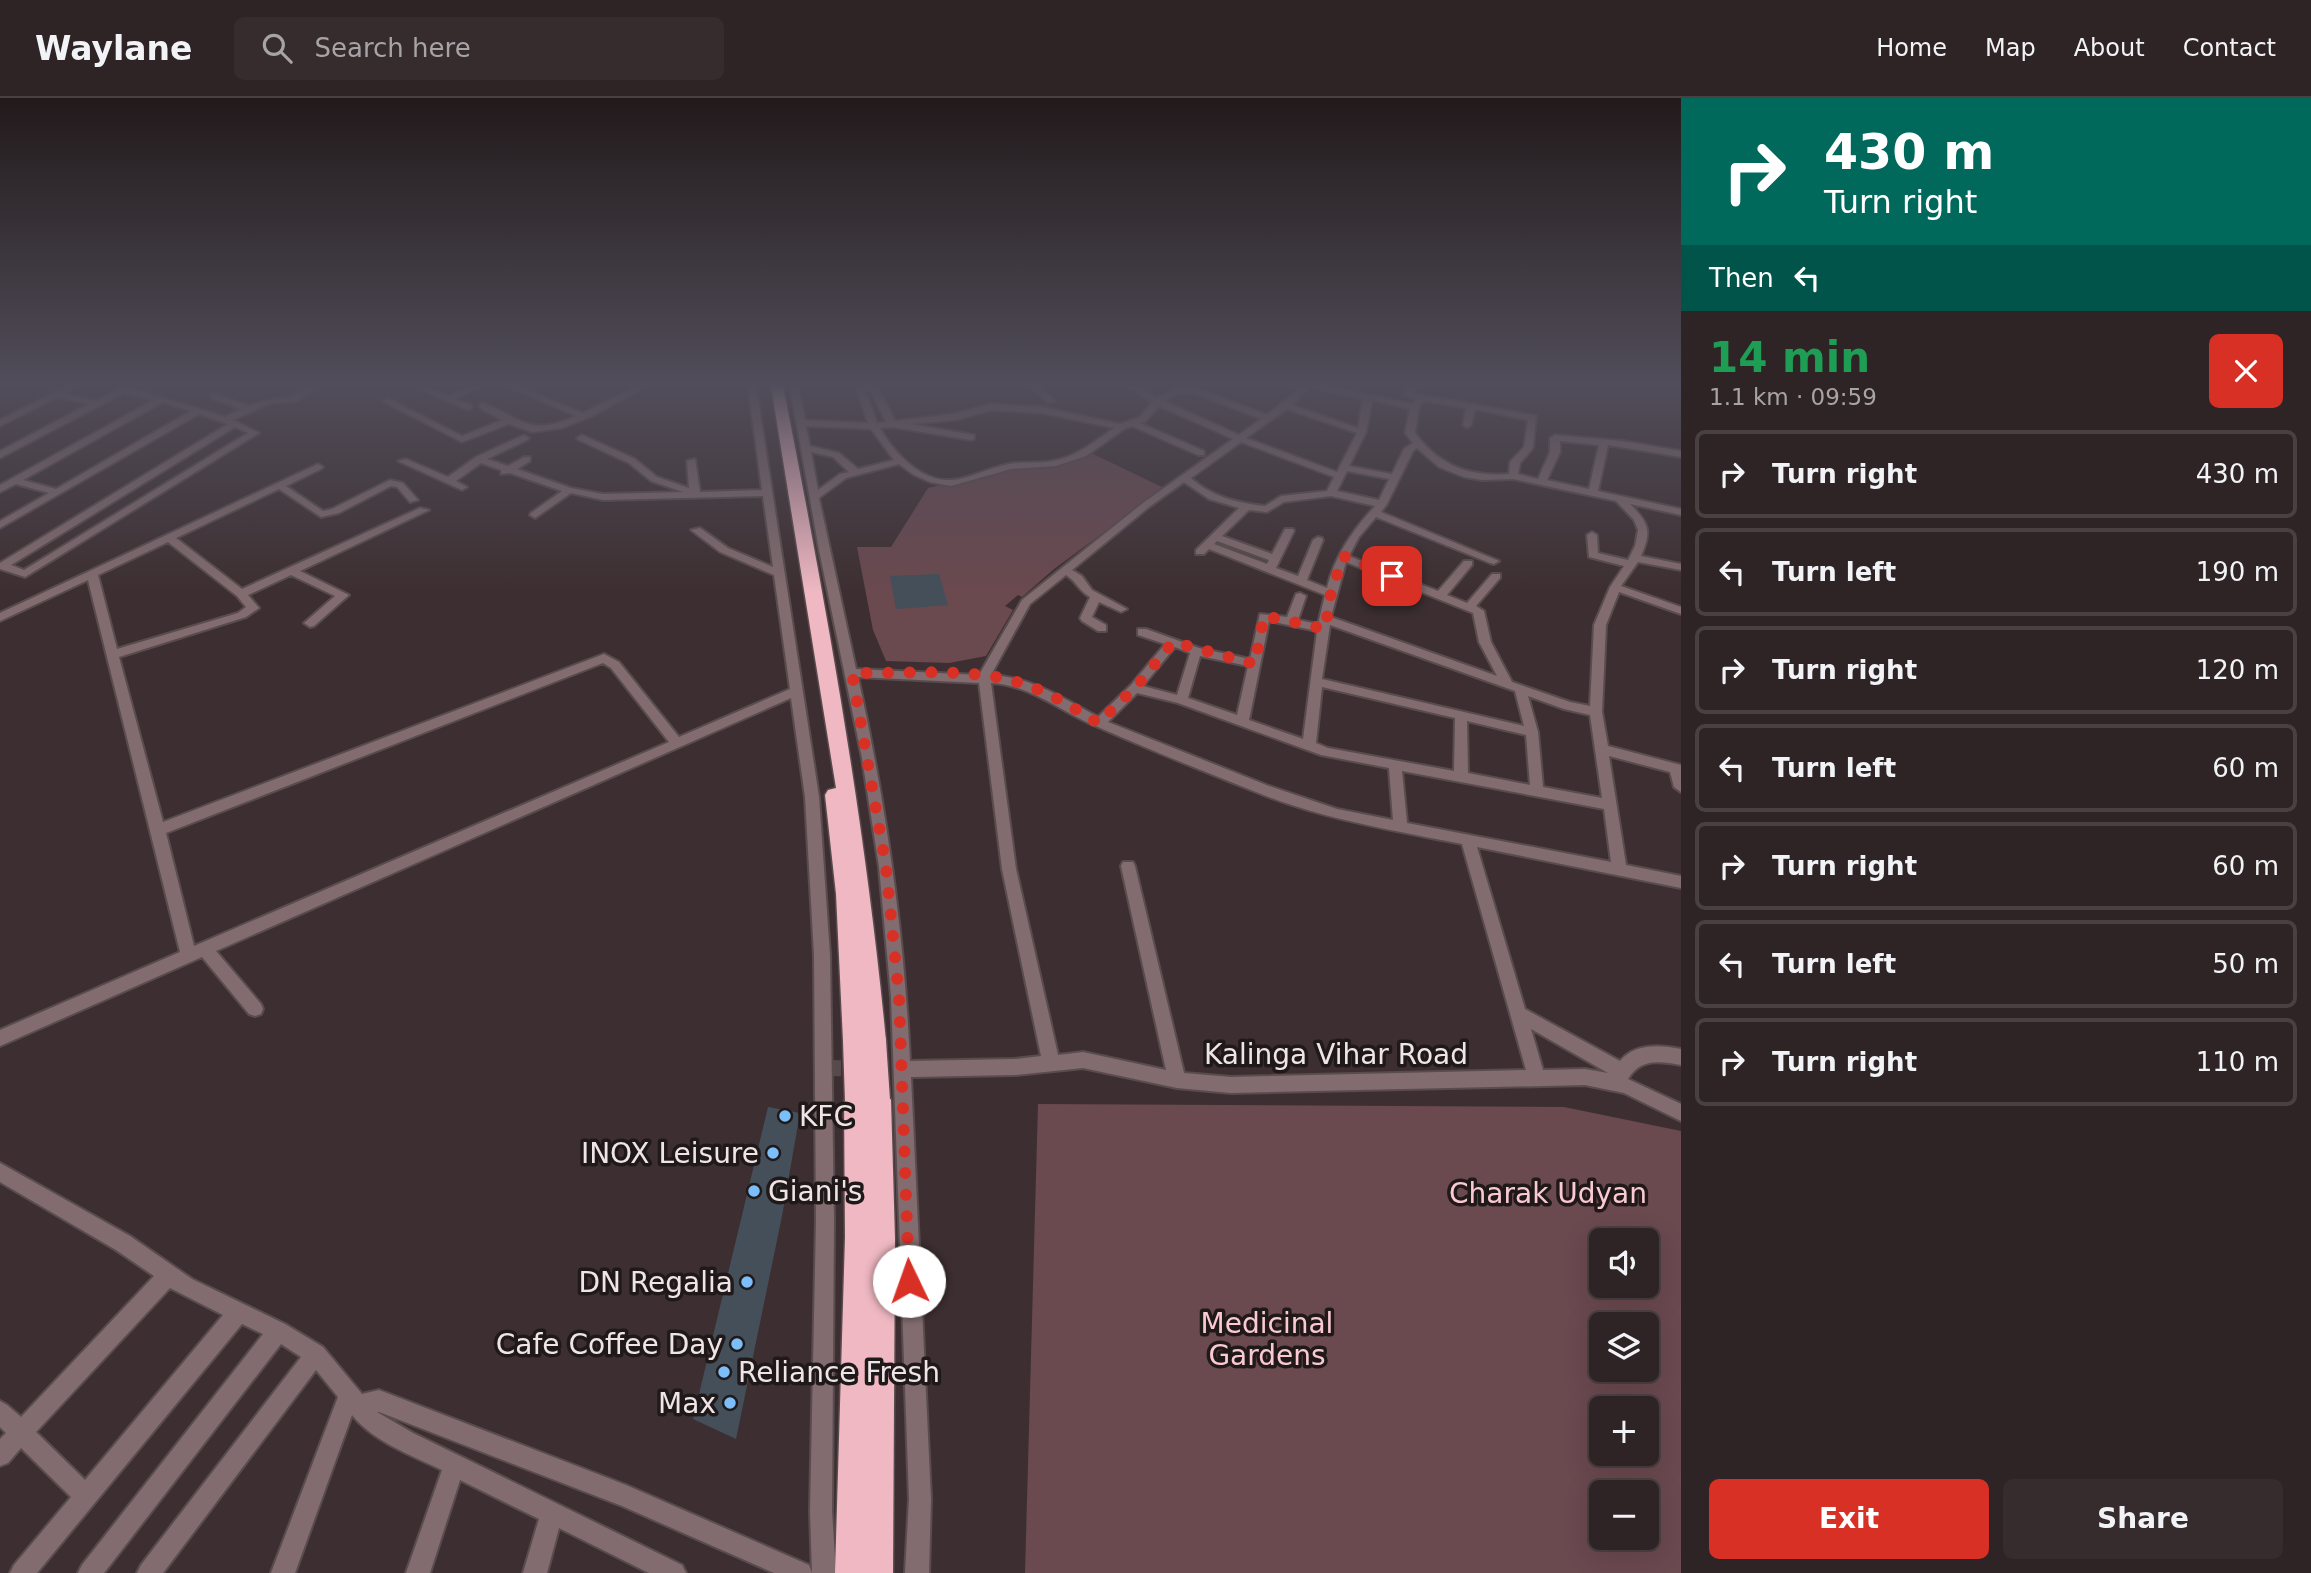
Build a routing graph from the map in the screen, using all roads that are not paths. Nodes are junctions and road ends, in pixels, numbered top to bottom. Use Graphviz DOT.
graph roads {
  1 [pos="61,455"];
  2 [pos="122,455"];
  3 [pos="178,455"];
  4 [pos="219,455"];
  5 [pos="492,455"];
  6 [pos="619,455"];
  7 [pos="762,455"];
  8 [pos="779,455"];
  9 [pos="789,455"];
  10 [pos="807,455"];
  11 [pos="835,455"];
  12 [pos="896,455"];
  13 [pos="1080,455"];
  14 [pos="1218,455"];
  15 [pos="1289,455"];
  16 [pos="1351,455"];
  17 [pos="1411,455"];
  18 [pos="1428,455"];
  19 [pos="1522,455"];
  20 [pos="1554,455"];
  21 [pos="1601,455"];
  22 [pos="527,459"];
  23 [pos="1413,459"];
  24 [pos="403,461"];
  25 [pos="692,461"];
  26 [pos="901,461"];
  27 [pos="476,463"];
  28 [pos="1437,464"];
  29 [pos="318,467"];
  30 [pos="504,472"];
  31 [pos="855,472"];
  32 [pos="1342,472"];
  33 [pos="1513,476"];
  34 [pos="1395,477"];
  35 [pos="1185,478"];
  36 [pos="451,480"];
  37 [pos="14,481"];
  38 [pos="1542,481"];
  39 [pos="279,485"];
  40 [pos="462,486"];
  41 [pos="0,488"];
  42 [pos="58,492"];
  43 [pos="1593,492"];
  44 [pos="566,493"];
  45 [pos="767,493"];
  46 [pos="1331,493"];
  47 [pos="695,494"];
  48 [pos="816,496"];
  49 [pos="1618,497"];
  50 [pos="413,500"];
  51 [pos="1246,507"];
  52 [pos="1378,508"];
  53 [pos="424,510"];
  54 [pos="1681,512"];
  55 [pos="535,515"];
  56 [pos="0,525"];
  57 [pos="696,530"];
  58 [pos="1289,531"];
  59 [pos="1592,535"];
  60 [pos="169,537"];
  61 [pos="1318,540"];
  62 [pos="1343,556"];
  63 [pos="1494,561"];
  64 [pos="1633,561"];
  65 [pos="1272,563"];
  66 [pos="1468,563"];
  67 [pos="2,566"];
  68 [pos="1681,568"];
  69 [pos="1065,570"];
  70 [pos="293,572"];
  71 [pos="92,573"];
  72 [pos="779,573"];
  73 [pos="1496,576"];
  74 [pos="1301,582"];
  75 [pos="1615,587"];
  76 [pos="1331,593"];
  77 [pos="242,594"];
  78 [pos="1441,595"];
  79 [pos="1096,596"];
  80 [pos="1300,596"];
  81 [pos="1470,606"];
  82 [pos="1121,610"];
  83 [pos="1681,611"];
  84 [pos="0,617"];
  85 [pos="1293,621"];
  86 [pos="310,624"];
  87 [pos="1326,624"];
  88 [pos="1102,628"];
  89 [pos="1143,632"];
  90 [pos="1173,642"];
  91 [pos="1196,650"];
  92 [pos="115,654"];
  93 [pos="1255,664"];
  94 [pos="852,673"];
  95 [pos="984,677"];
  96 [pos="1318,682"];
  97 [pos="1514,686"];
  98 [pos="1135,688"];
  99 [pos="797,691"];
  100 [pos="1181,700"];
  101 [pos="1596,712"];
  102 [pos="1461,715"];
  103 [pos="1242,722"];
  104 [pos="1098,723"];
  105 [pos="1532,732"];
  106 [pos="677,743"];
  107 [pos="1309,746"];
  108 [pos="1602,749"];
  109 [pos="1395,765"];
  110 [pos="1679,769"];
  111 [pos="1461,777"];
  112 [pos="1681,787"];
  113 [pos="1537,791"];
  114 [pos="1611,804"];
  115 [pos="1400,827"];
  116 [pos="158,831"];
  117 [pos="1468,840"];
  118 [pos="1128,866"];
  119 [pos="1619,870"];
  120 [pos="1681,882"];
  121 [pos="205,950"];
  122 [pos="189,957"];
  123 [pos="255,1009"];
  124 [pos="1519,1014"];
  125 [pos="0,1038"];
  126 [pos="864,1041"];
  127 [pos="1681,1057"];
  128 [pos="1051,1063"];
  129 [pos="901,1069"];
  130 [pos="1620,1076"];
  131 [pos="1537,1078"];
  132 [pos="1177,1080"];
  133 [pos="867,1100"];
  134 [pos="1681,1113"];
  135 [pos="0,1172"];
  136 [pos="168,1276"];
  137 [pos="239,1312"];
  138 [pos="278,1331"];
  139 [pos="316,1354"];
  140 [pos="354,1400"];
  141 [pos="0,1412"];
  142 [pos="22,1432"];
  143 [pos="0,1455"];
  144 [pos="454,1466"];
  145 [pos="86,1497"];
  146 [pos="552,1514"];
  147 [pos="22,1573"];
  148 [pos="90,1573"];
  149 [pos="149,1573"];
  150 [pos="284,1573"];
  151 [pos="418,1573"];
  152 [pos="535,1573"];
  153 [pos="674,1573"];
  154 [pos="801,1573"];
  155 [pos="824,1573"];
  156 [pos="852,1573"];
  157 [pos="876,1573"];
  158 [pos="917,1573"];
  1 -- 37 [label="street"];
  2 -- 42 [label="street"];
  3 -- 67 [label="street"];
  4 -- 67 [label="street"];
  5 -- 27 [label="street"];
  6 -- 47 [label="street"];
  7 -- 45 [label="street"];
  8 -- 126 [label="highway"];
  9 -- 126 [label="highway"];
  10 -- 48 [label="street"];
  11 -- 31 [label="street"];
  12 -- 26 [label="street"];
  13 -- 26 [label="street"];
  14 -- 35 [label="street"];
  15 -- 32 [label="street"];
  16 -- 32 [label="street"];
  17 -- 23 [label="street"];
  18 -- 28 [label="street"];
  19 -- 33 [label="street"];
  20 -- 38 [label="street"];
  21 -- 43 [label="street"];
  22 -- 30 [label="street"];
  23 -- 28 [label="street"];
  23 -- 34 [label="street"];
  24 -- 36 [label="street"];
  25 -- 47 [label="street"];
  26 -- 31 [label="street"];
  27 -- 30 [label="street"];
  27 -- 36 [label="street"];
  28 -- 33 [label="street"];
  29 -- 39 [label="street"];
  30 -- 44 [label="street"];
  31 -- 48 [label="street"];
  32 -- 34 [label="street"];
  32 -- 46 [label="street"];
  33 -- 38 [label="street"];
  34 -- 52 [label="street"];
  35 -- 51 [label="street"];
  35 -- 69 [label="street"];
  36 -- 40 [label="street"];
  37 -- 41 [label="street"];
  37 -- 42 [label="street"];
  38 -- 43 [label="street"];
  39 -- 50 [label="street"];
  39 -- 60 [label="street"];
  42 -- 56 [label="street"];
  43 -- 49 [label="street"];
  44 -- 47 [label="street"];
  44 -- 55 [label="street"];
  45 -- 47 [label="street"];
  45 -- 72 [label="street"];
  46 -- 51 [label="street"];
  46 -- 52 [label="street"];
  48 -- 94 [label="street"];
  49 -- 54 [label="street"];
  49 -- 64 [label="street"];
  51 -- 65 [label="street"];
  52 -- 62 [label="street"];
  52 -- 63 [label="street"];
  53 -- 70 [label="street"];
  57 -- 72 [label="street"];
  58 -- 65 [label="street"];
  59 -- 64 [label="street"];
  60 -- 71 [label="street"];
  60 -- 77 [label="street"];
  61 -- 74 [label="street"];
  62 -- 76 [label="street"];
  62 -- 78 [label="street"];
  64 -- 68 [label="street"];
  64 -- 75 [label="street"];
  65 -- 74 [label="street"];
  66 -- 78 [label="street"];
  69 -- 79 [label="street"];
  69 -- 95 [label="street"];
  70 -- 77 [label="street"];
  70 -- 86 [label="street"];
  71 -- 84 [label="street"];
  71 -- 92 [label="street"];
  72 -- 99 [label="street"];
  73 -- 81 [label="street"];
  74 -- 76 [label="street"];
  75 -- 83 [label="street"];
  75 -- 101 [label="street"];
  76 -- 87 [label="street"];
  77 -- 92 [label="street"];
  78 -- 81 [label="street"];
  79 -- 82 [label="street"];
  79 -- 88 [label="street"];
  80 -- 85 [label="street"];
  81 -- 97 [label="street"];
  85 -- 87 [label="street"];
  85 -- 93 [label="street"];
  87 -- 96 [label="street"];
  87 -- 97 [label="street"];
  89 -- 90 [label="street"];
  90 -- 91 [label="street"];
  90 -- 98 [label="street"];
  91 -- 93 [label="street"];
  91 -- 100 [label="street"];
  92 -- 116 [label="street"];
  93 -- 103 [label="street"];
  94 -- 95 [label="street"];
  94 -- 129 [label="street"];
  95 -- 104 [label="street"];
  95 -- 128 [label="street"];
  96 -- 102 [label="street"];
  96 -- 107 [label="street"];
  97 -- 101 [label="street"];
  97 -- 105 [label="street"];
  98 -- 100 [label="street"];
  98 -- 104 [label="street"];
  99 -- 106 [label="street"];
  99 -- 155 [label="street"];
  100 -- 103 [label="street"];
  101 -- 108 [label="street"];
  102 -- 105 [label="street"];
  102 -- 111 [label="street"];
  103 -- 107 [label="street"];
  104 -- 115 [label="street"];
  105 -- 113 [label="street"];
  106 -- 116 [label="street"];
  106 -- 121 [label="street"];
  107 -- 109 [label="street"];
  108 -- 110 [label="street"];
  108 -- 114 [label="street"];
  109 -- 111 [label="street"];
  109 -- 115 [label="street"];
  110 -- 112 [label="street"];
  111 -- 113 [label="street"];
  113 -- 114 [label="street"];
  114 -- 119 [label="street"];
  115 -- 117 [label="street"];
  116 -- 122 [label="street"];
  117 -- 119 [label="street"];
  117 -- 124 [label="street"];
  118 -- 132 [label="street"];
  119 -- 120 [label="street"];
  121 -- 122 [label="street"];
  121 -- 123 [label="street"];
  122 -- 125 [label="street"];
  124 -- 130 [label="street"];
  124 -- 131 [label="street"];
  126 -- 133 [label="highway, bridge"];
  127 -- 130 [label="street"];
  128 -- 129 [label="street, Kalinga Vihar Road"];
  128 -- 132 [label="street, Kalinga Vihar Road"];
  129 -- 158 [label="street"];
  130 -- 131 [label="street, Kalinga Vihar Road"];
  130 -- 134 [label="street, Kalinga Vihar Road"];
  131 -- 132 [label="street, Kalinga Vihar Road"];
  133 -- 156 [label="highway"];
  133 -- 157 [label="highway"];
  135 -- 136 [label="street"];
  136 -- 137 [label="street"];
  136 -- 142 [label="street"];
  137 -- 138 [label="street"];
  137 -- 145 [label="street"];
  138 -- 139 [label="street"];
  138 -- 148 [label="street"];
  139 -- 140 [label="street"];
  139 -- 149 [label="street"];
  140 -- 144 [label="street"];
  140 -- 150 [label="street"];
  140 -- 154 [label="street"];
  141 -- 142 [label="street"];
  142 -- 143 [label="street"];
  142 -- 145 [label="street"];
  144 -- 146 [label="street"];
  144 -- 151 [label="street"];
  145 -- 147 [label="street"];
  146 -- 152 [label="street"];
  146 -- 153 [label="street"];
}
